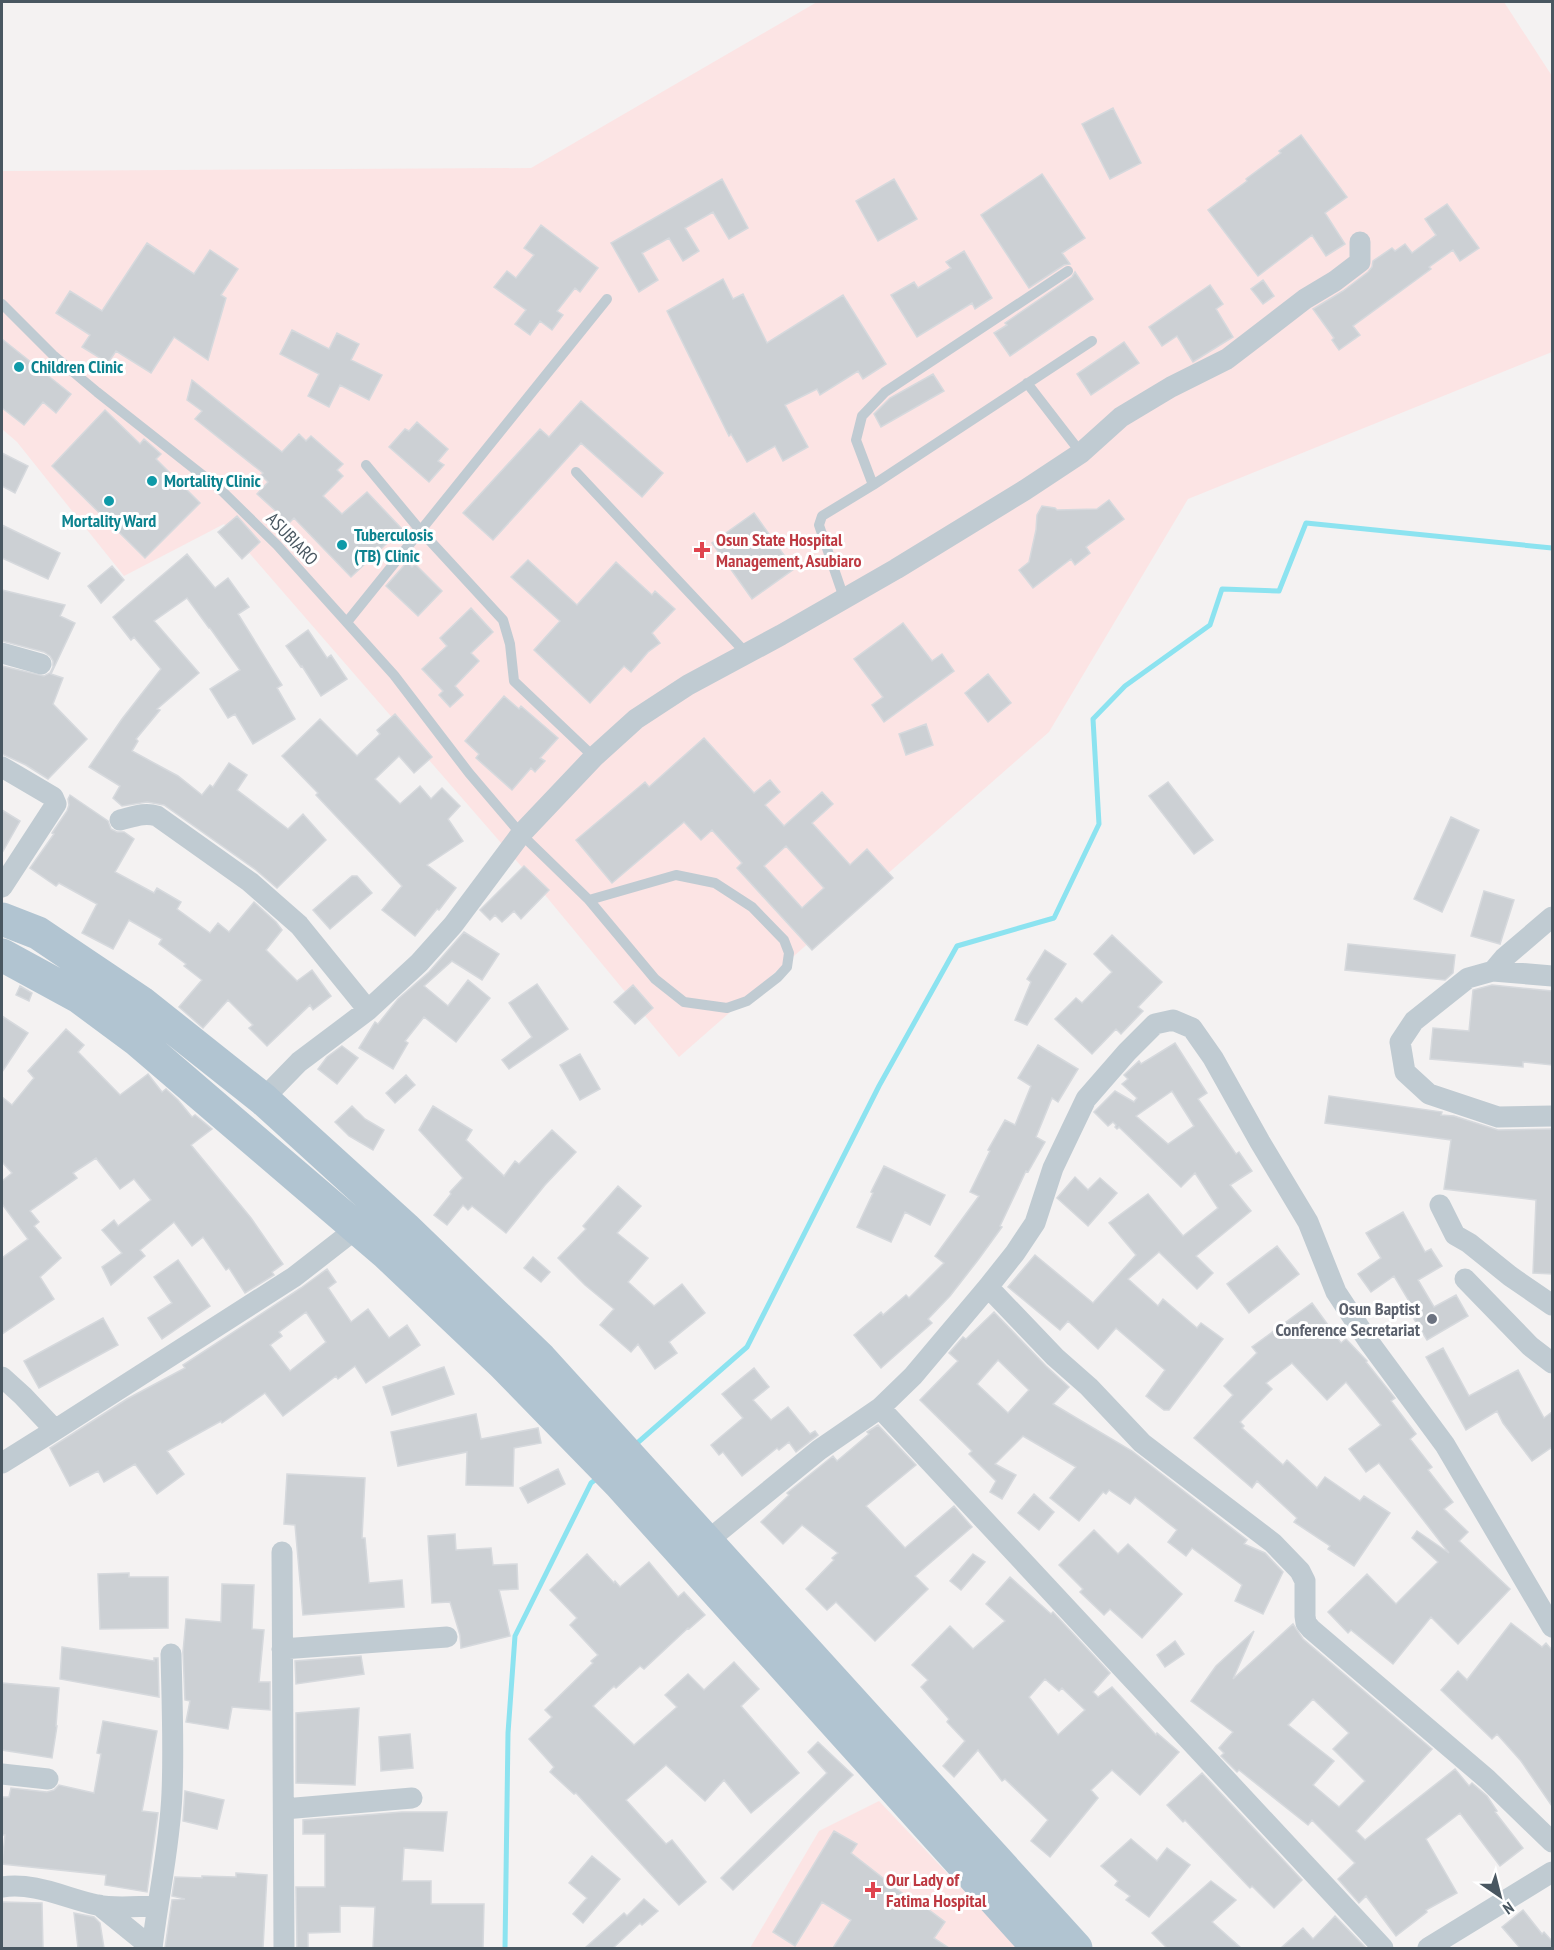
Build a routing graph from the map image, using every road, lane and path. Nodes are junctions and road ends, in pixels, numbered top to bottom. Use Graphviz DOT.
graph roads {
  1 [pos="1360,242"];
  2 [pos="1068,271"];
  3 [pos="608,298"];
  4 [pos="2,304"];
  5 [pos="1092,341"];
  6 [pos="1027,383"];
  7 [pos="1081,453"];
  8 [pos="366,465"];
  9 [pos="576,472"];
  10 [pos="873,485"];
  11 [pos="420,530"];
  12 [pos="844,598"];
  13 [pos="347,622"];
  14 [pos="2,653"];
  15 [pos="746,653"];
  16 [pos="41,664"];
  17 [pos="594,758"];
  18 [pos="2,767"];
  19 [pos="120,820"];
  20 [pos="521,834"];
  21 [pos="2,887"];
  22 [pos="589,900"];
  23 [pos="1552,917"];
  24 [pos="2,919"];
  25 [pos="2,955"];
  26 [pos="1493,971"];
  27 [pos="1552,976"];
  28 [pos="368,1010"];
  29 [pos="263,1099"];
  30 [pos="1552,1116"];
  31 [pos="1440,1205"];
  32 [pos="357,1228"];
  33 [pos="1465,1278"];
  34 [pos="988,1287"];
  35 [pos="1552,1305"];
  36 [pos="1552,1363"];
  37 [pos="2,1377"];
  38 [pos="880,1408"];
  39 [pos="55,1430"];
  40 [pos="590,1433"];
  41 [pos="2,1463"];
  42 [pos="629,1476"];
  43 [pos="706,1542"];
  44 [pos="282,1552"];
  45 [pos="1552,1627"];
  46 [pos="447,1638"];
  47 [pos="282,1648"];
  48 [pos="171,1654"];
  49 [pos="2,1774"];
  50 [pos="48,1779"];
  51 [pos="412,1798"];
  52 [pos="284,1809"];
  53 [pos="1552,1842"];
  54 [pos="1552,1872"];
  55 [pos="2,1887"];
  56 [pos="99,1905"];
  57 [pos="157,1906"];
  58 [pos="152,1948"];
  59 [pos="284,1948"];
  60 [pos="1038,1948"];
  61 [pos="1076,1948"];
  62 [pos="1383,1948"];
  63 [pos="1428,1948"];
  1 -- 7 [label="street"];
  2 -- 10 [label="lane"];
  3 -- 11 [label="lane"];
  4 -- 13 [label="lane, ASUBIARO"];
  5 -- 6 [label="lane"];
  6 -- 7 [label="lane"];
  6 -- 10 [label="lane"];
  7 -- 12 [label="street"];
  8 -- 11 [label="lane"];
  9 -- 15 [label="lane"];
  10 -- 12 [label="lane"];
  11 -- 13 [label="lane"];
  11 -- 17 [label="lane"];
  12 -- 15 [label="street"];
  13 -- 20 [label="lane, ASUBIARO"];
  14 -- 16 [label="street"];
  15 -- 17 [label="street"];
  17 -- 20 [label="street"];
  18 -- 21 [label="street"];
  19 -- 28 [label="street"];
  20 -- 22 [label="lane, ASUBIARO"];
  20 -- 28 [label="street"];
  22 -- 22 [label="lane, ASUBIARO"];
  23 -- 26 [label="street"];
  24 -- 29 [label="main road"];
  25 -- 32 [label="main road"];
  26 -- 27 [label="street"];
  26 -- 30 [label="street"];
  28 -- 29 [label="street"];
  29 -- 40 [label="main road"];
  31 -- 35 [label="street"];
  32 -- 39 [label="street"];
  32 -- 40 [label="main road"];
  33 -- 36 [label="street"];
  34 -- 38 [label="street"];
  34 -- 45 [label="street"];
  34 -- 53 [label="street"];
  37 -- 39 [label="street"];
  38 -- 43 [label="street"];
  38 -- 62 [label="street"];
  39 -- 41 [label="street"];
  40 -- 42 [label="main road"];
  42 -- 43 [label="main road"];
  42 -- 60 [label="main road"];
  43 -- 61 [label="main road"];
  44 -- 47 [label="street"];
  46 -- 47 [label="street"];
  47 -- 52 [label="street"];
  48 -- 57 [label="street"];
  49 -- 50 [label="street"];
  51 -- 52 [label="street"];
  52 -- 59 [label="street"];
  54 -- 63 [label="street"];
  55 -- 56 [label="street"];
  56 -- 57 [label="street"];
  56 -- 58 [label="street"];
  57 -- 58 [label="street"];
}
